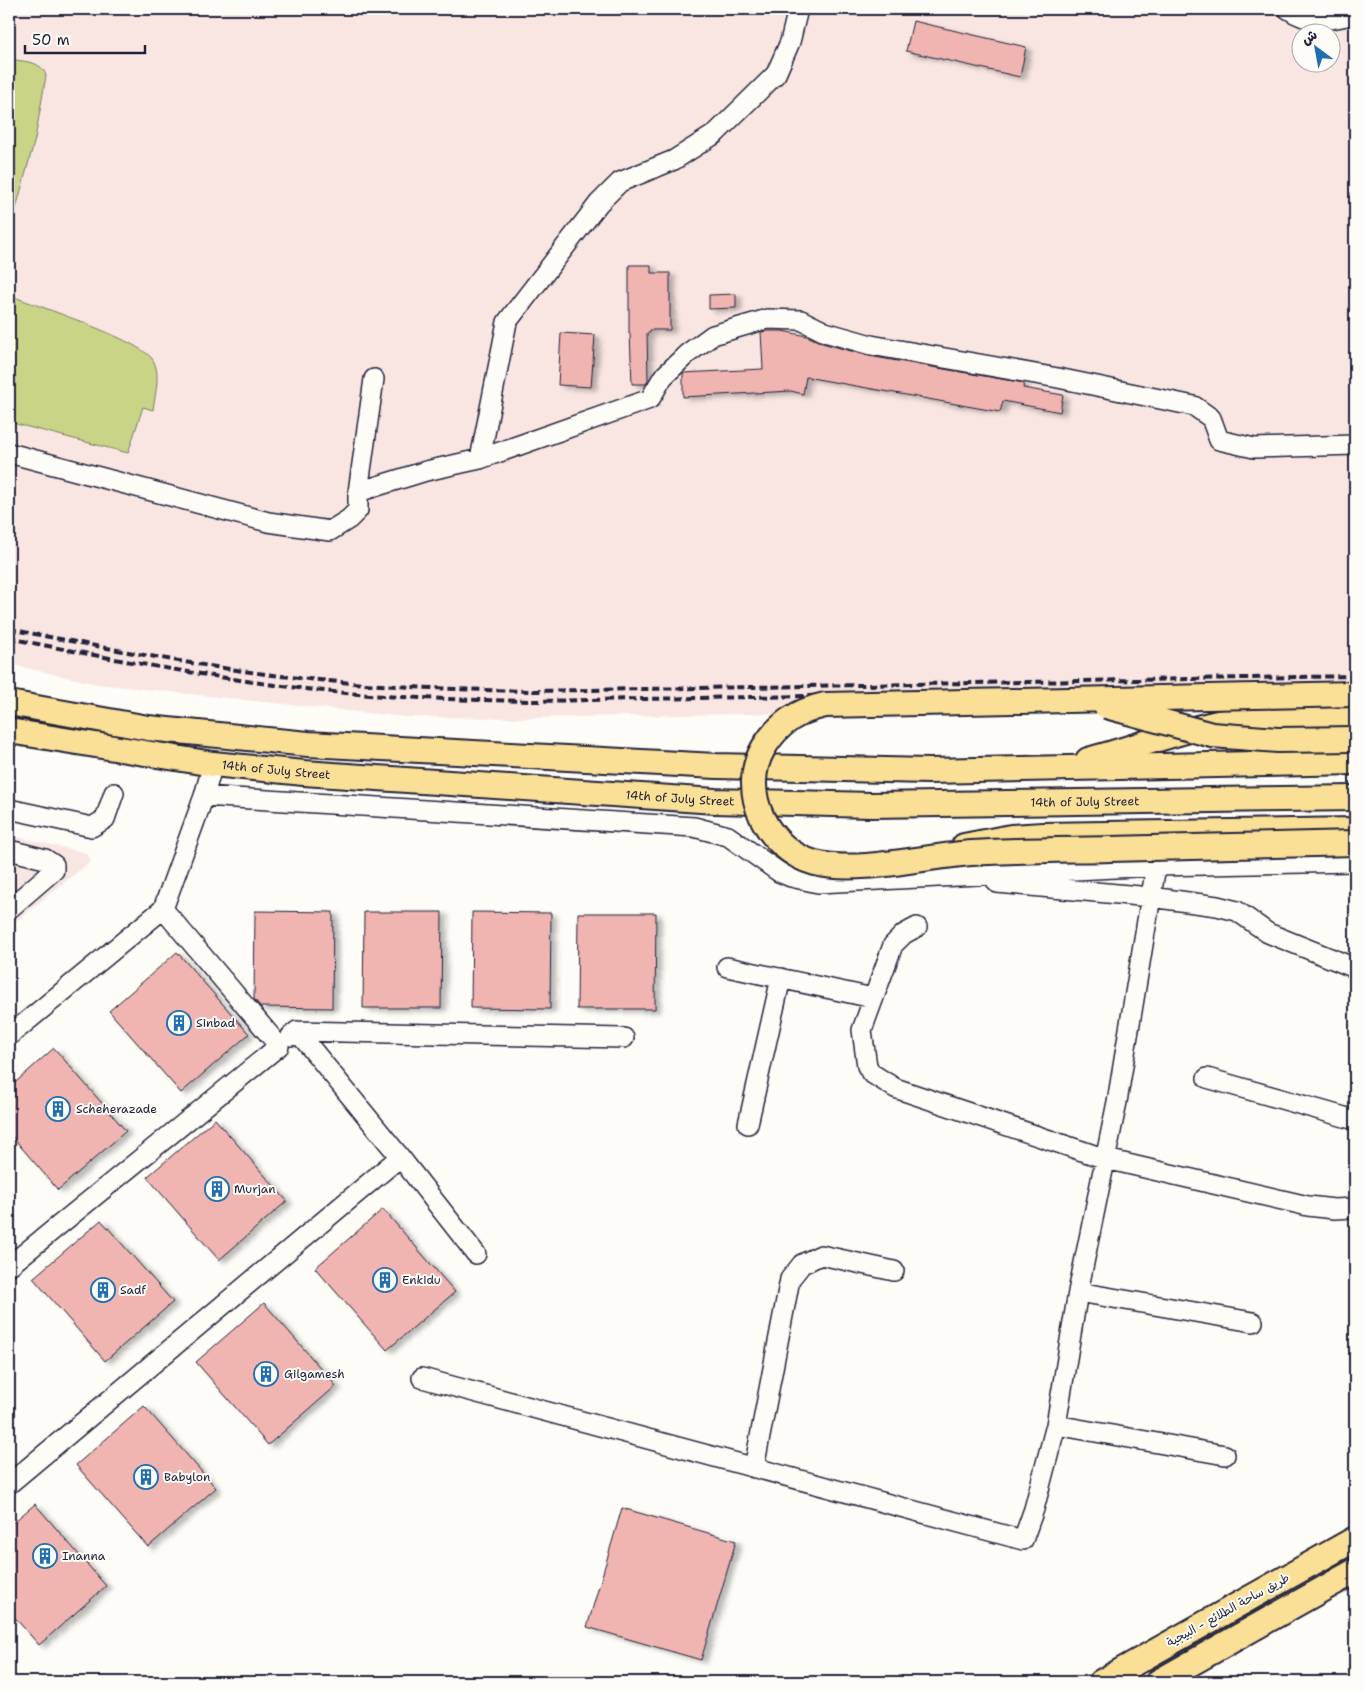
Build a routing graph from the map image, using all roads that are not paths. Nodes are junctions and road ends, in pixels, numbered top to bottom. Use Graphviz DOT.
graph roads {
  1 [pos="798,9"];
  2 [pos="1288,9"];
  3 [pos="1355,14"];
  4 [pos="374,379"];
  5 [pos="1355,445"];
  6 [pos="9,454"];
  7 [pos="480,458"];
  8 [pos="358,492"];
  9 [pos="1355,694"];
  10 [pos="1044,700"];
  11 [pos="9,703"];
  12 [pos="1355,715"];
  13 [pos="9,731"];
  14 [pos="1355,739"];
  15 [pos="1355,762"];
  16 [pos="214,764"];
  17 [pos="1030,770"];
  18 [pos="114,793"];
  19 [pos="204,796"];
  20 [pos="1355,798"];
  21 [pos="871,805"];
  22 [pos="9,809"];
  23 [pos="1355,814"];
  24 [pos="1355,830"];
  25 [pos="1355,844"];
  26 [pos="9,850"];
  27 [pos="1355,862"];
  28 [pos="884,863"];
  29 [pos="1156,866"];
  30 [pos="997,884"];
  31 [pos="1151,897"];
  32 [pos="9,909"];
  33 [pos="163,909"];
  34 [pos="917,927"];
  35 [pos="727,966"];
  36 [pos="1355,968"];
  37 [pos="780,978"];
  38 [pos="873,998"];
  39 [pos="297,1031"];
  40 [pos="9,1036"];
  41 [pos="624,1038"];
  42 [pos="278,1046"];
  43 [pos="1207,1078"];
  44 [pos="1355,1120"];
  45 [pos="748,1124"];
  46 [pos="400,1157"];
  47 [pos="1106,1159"];
  48 [pos="1355,1208"];
  49 [pos="476,1254"];
  50 [pos="9,1266"];
  51 [pos="894,1271"];
  52 [pos="1078,1292"];
  53 [pos="1253,1322"];
  54 [pos="422,1378"];
  55 [pos="1056,1425"];
  56 [pos="1225,1455"];
  57 [pos="754,1468"];
  58 [pos="9,1484"];
  59 [pos="1355,1539"];
  60 [pos="1355,1571"];
  61 [pos="1101,1682"];
  62 [pos="1158,1682"];
  1 -- 7 [label="street"];
  2 -- 3 [label="street"];
  4 -- 8 [label="street"];
  5 -- 7 [label="street"];
  6 -- 8 [label="street"];
  7 -- 8 [label="street"];
  9 -- 10 [label="main road, bridge"];
  10 -- 14 [label="main road, bridge"];
  10 -- 28 [label="main road, bridge"];
  11 -- 17 [label="main road"];
  12 -- 17 [label="main road"];
  13 -- 16 [label="main road, 14th of July Street"];
  15 -- 17 [label="main road"];
  16 -- 19 [label="street"];
  16 -- 21 [label="main road, 14th of July Street"];
  18 -- 22 [label="street"];
  19 -- 29 [label="street"];
  19 -- 33 [label="street"];
  20 -- 21 [label="main road, 14th of July Street"];
  21 -- 23 [label="main road"];
  24 -- 28 [label="main road, bridge"];
  25 -- 28 [label="main road, bridge"];
  26 -- 32 [label="street"];
  27 -- 29 [label="street"];
  29 -- 31 [label="street"];
  30 -- 31 [label="street"];
  31 -- 36 [label="street"];
  31 -- 47 [label="street"];
  33 -- 40 [label="street"];
  33 -- 42 [label="street"];
  34 -- 38 [label="street"];
  35 -- 37 [label="street"];
  37 -- 38 [label="street"];
  37 -- 45 [label="street"];
  38 -- 47 [label="street"];
  39 -- 41 [label="street"];
  39 -- 42 [label="street"];
  39 -- 46 [label="street"];
  42 -- 50 [label="street"];
  43 -- 44 [label="street"];
  46 -- 49 [label="street"];
  46 -- 58 [label="street"];
  47 -- 48 [label="street"];
  47 -- 52 [label="street"];
  51 -- 57 [label="street"];
  52 -- 53 [label="street"];
  52 -- 55 [label="street"];
  54 -- 57 [label="street"];
  55 -- 56 [label="street"];
  55 -- 57 [label="street"];
  59 -- 61 [label="main road, طريق ساحة الطلائع - البيجية"];
  60 -- 62 [label="main road"];
}
